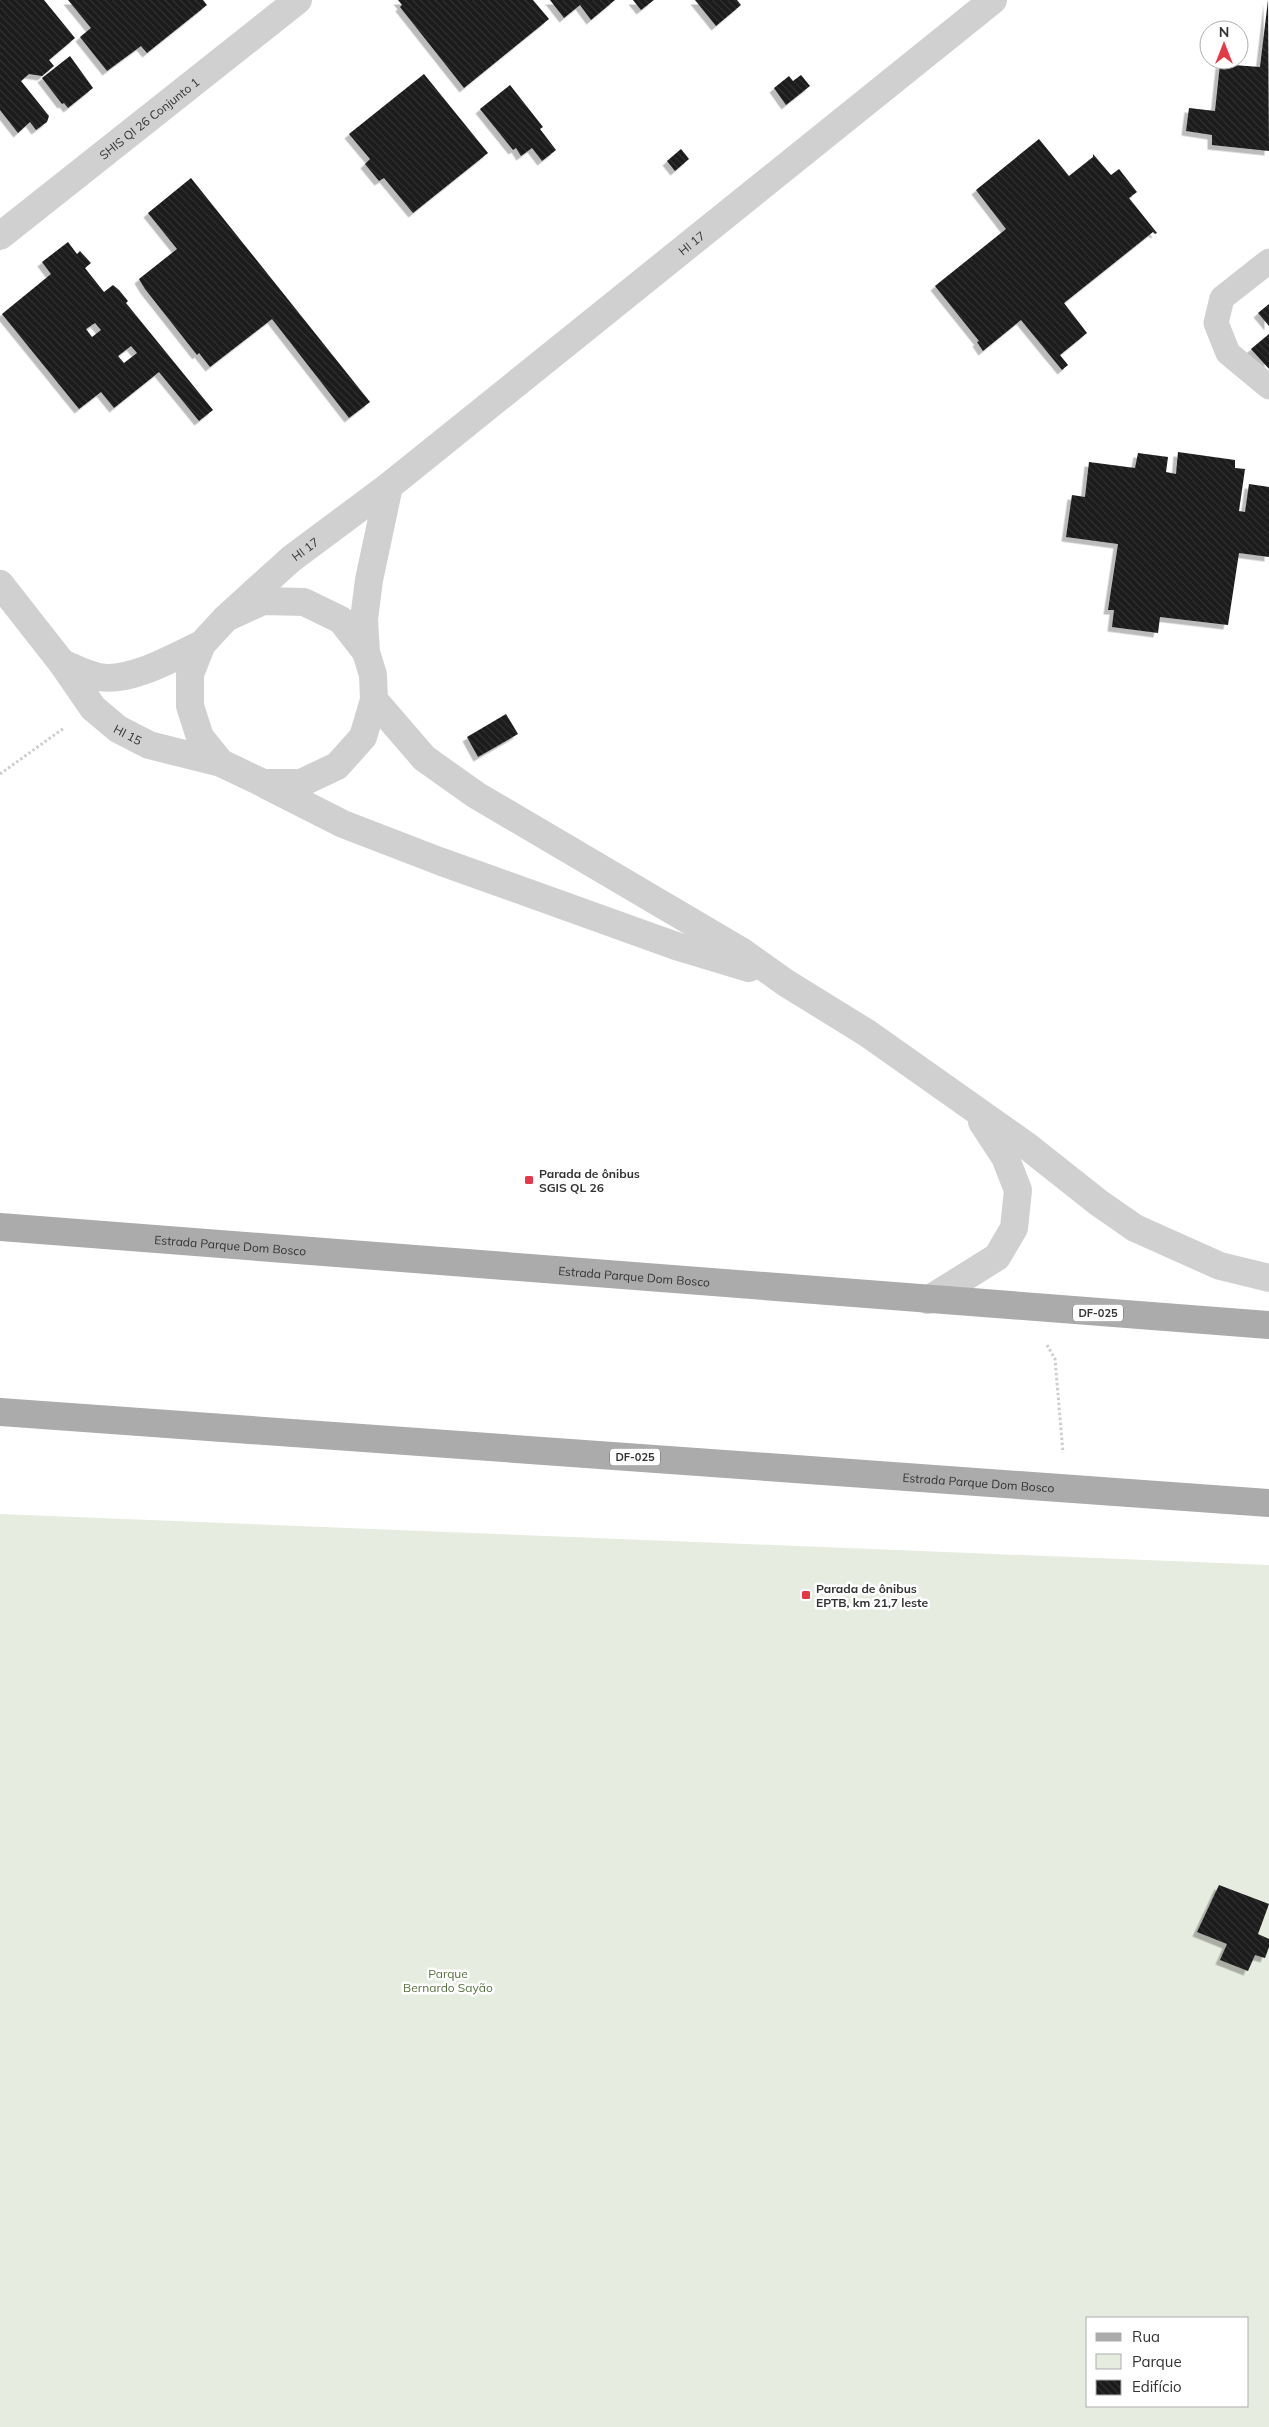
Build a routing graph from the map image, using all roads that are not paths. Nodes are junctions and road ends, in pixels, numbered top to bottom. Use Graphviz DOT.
graph roads {
  1 [pos="298,0"];
  2 [pos="993,0"];
  3 [pos="0,236"];
  4 [pos="1269,261"];
  5 [pos="1269,387"];
  6 [pos="388,486"];
  7 [pos="0,584"];
  8 [pos="226,618"];
  9 [pos="202,644"];
  10 [pos="366,652"];
  11 [pos="62,663"];
  12 [pos="374,700"];
  13 [pos="221,762"];
  14 [pos="263,783"];
  15 [pos="775,975"];
  16 [pos="973,1108"];
  17 [pos="0,1227"];
  18 [pos="1269,1278"];
  19 [pos="928,1300"];
  20 [pos="1269,1325"];
  21 [pos="0,1412"];
  22 [pos="1269,1503"];
  1 -- 3 [label="street, SHIS QI 26 Conjunto 1"];
  2 -- 6 [label="street, HI 17"];
  4 -- 5 [label="lane"];
  6 -- 8 [label="street, HI 17"];
  6 -- 10 [label="street"];
  7 -- 11 [label="street, HI 15"];
  8 -- 9 [label="street, HI 17"];
  8 -- 10 [label="street"];
  9 -- 11 [label="street"];
  9 -- 13 [label="street"];
  10 -- 12 [label="street"];
  11 -- 13 [label="street, HI 15"];
  12 -- 14 [label="street"];
  12 -- 15 [label="street"];
  13 -- 14 [label="street"];
  14 -- 15 [label="street"];
  15 -- 16 [label="street"];
  16 -- 18 [label="street"];
  16 -- 19 [label="street"];
  17 -- 19 [label="main road, Estrada Parque Dom Bosco / DF-025"];
  19 -- 20 [label="main road, Estrada Parque Dom Bosco / DF-025"];
  21 -- 22 [label="main road, Estrada Parque Dom Bosco / DF-025"];
}
